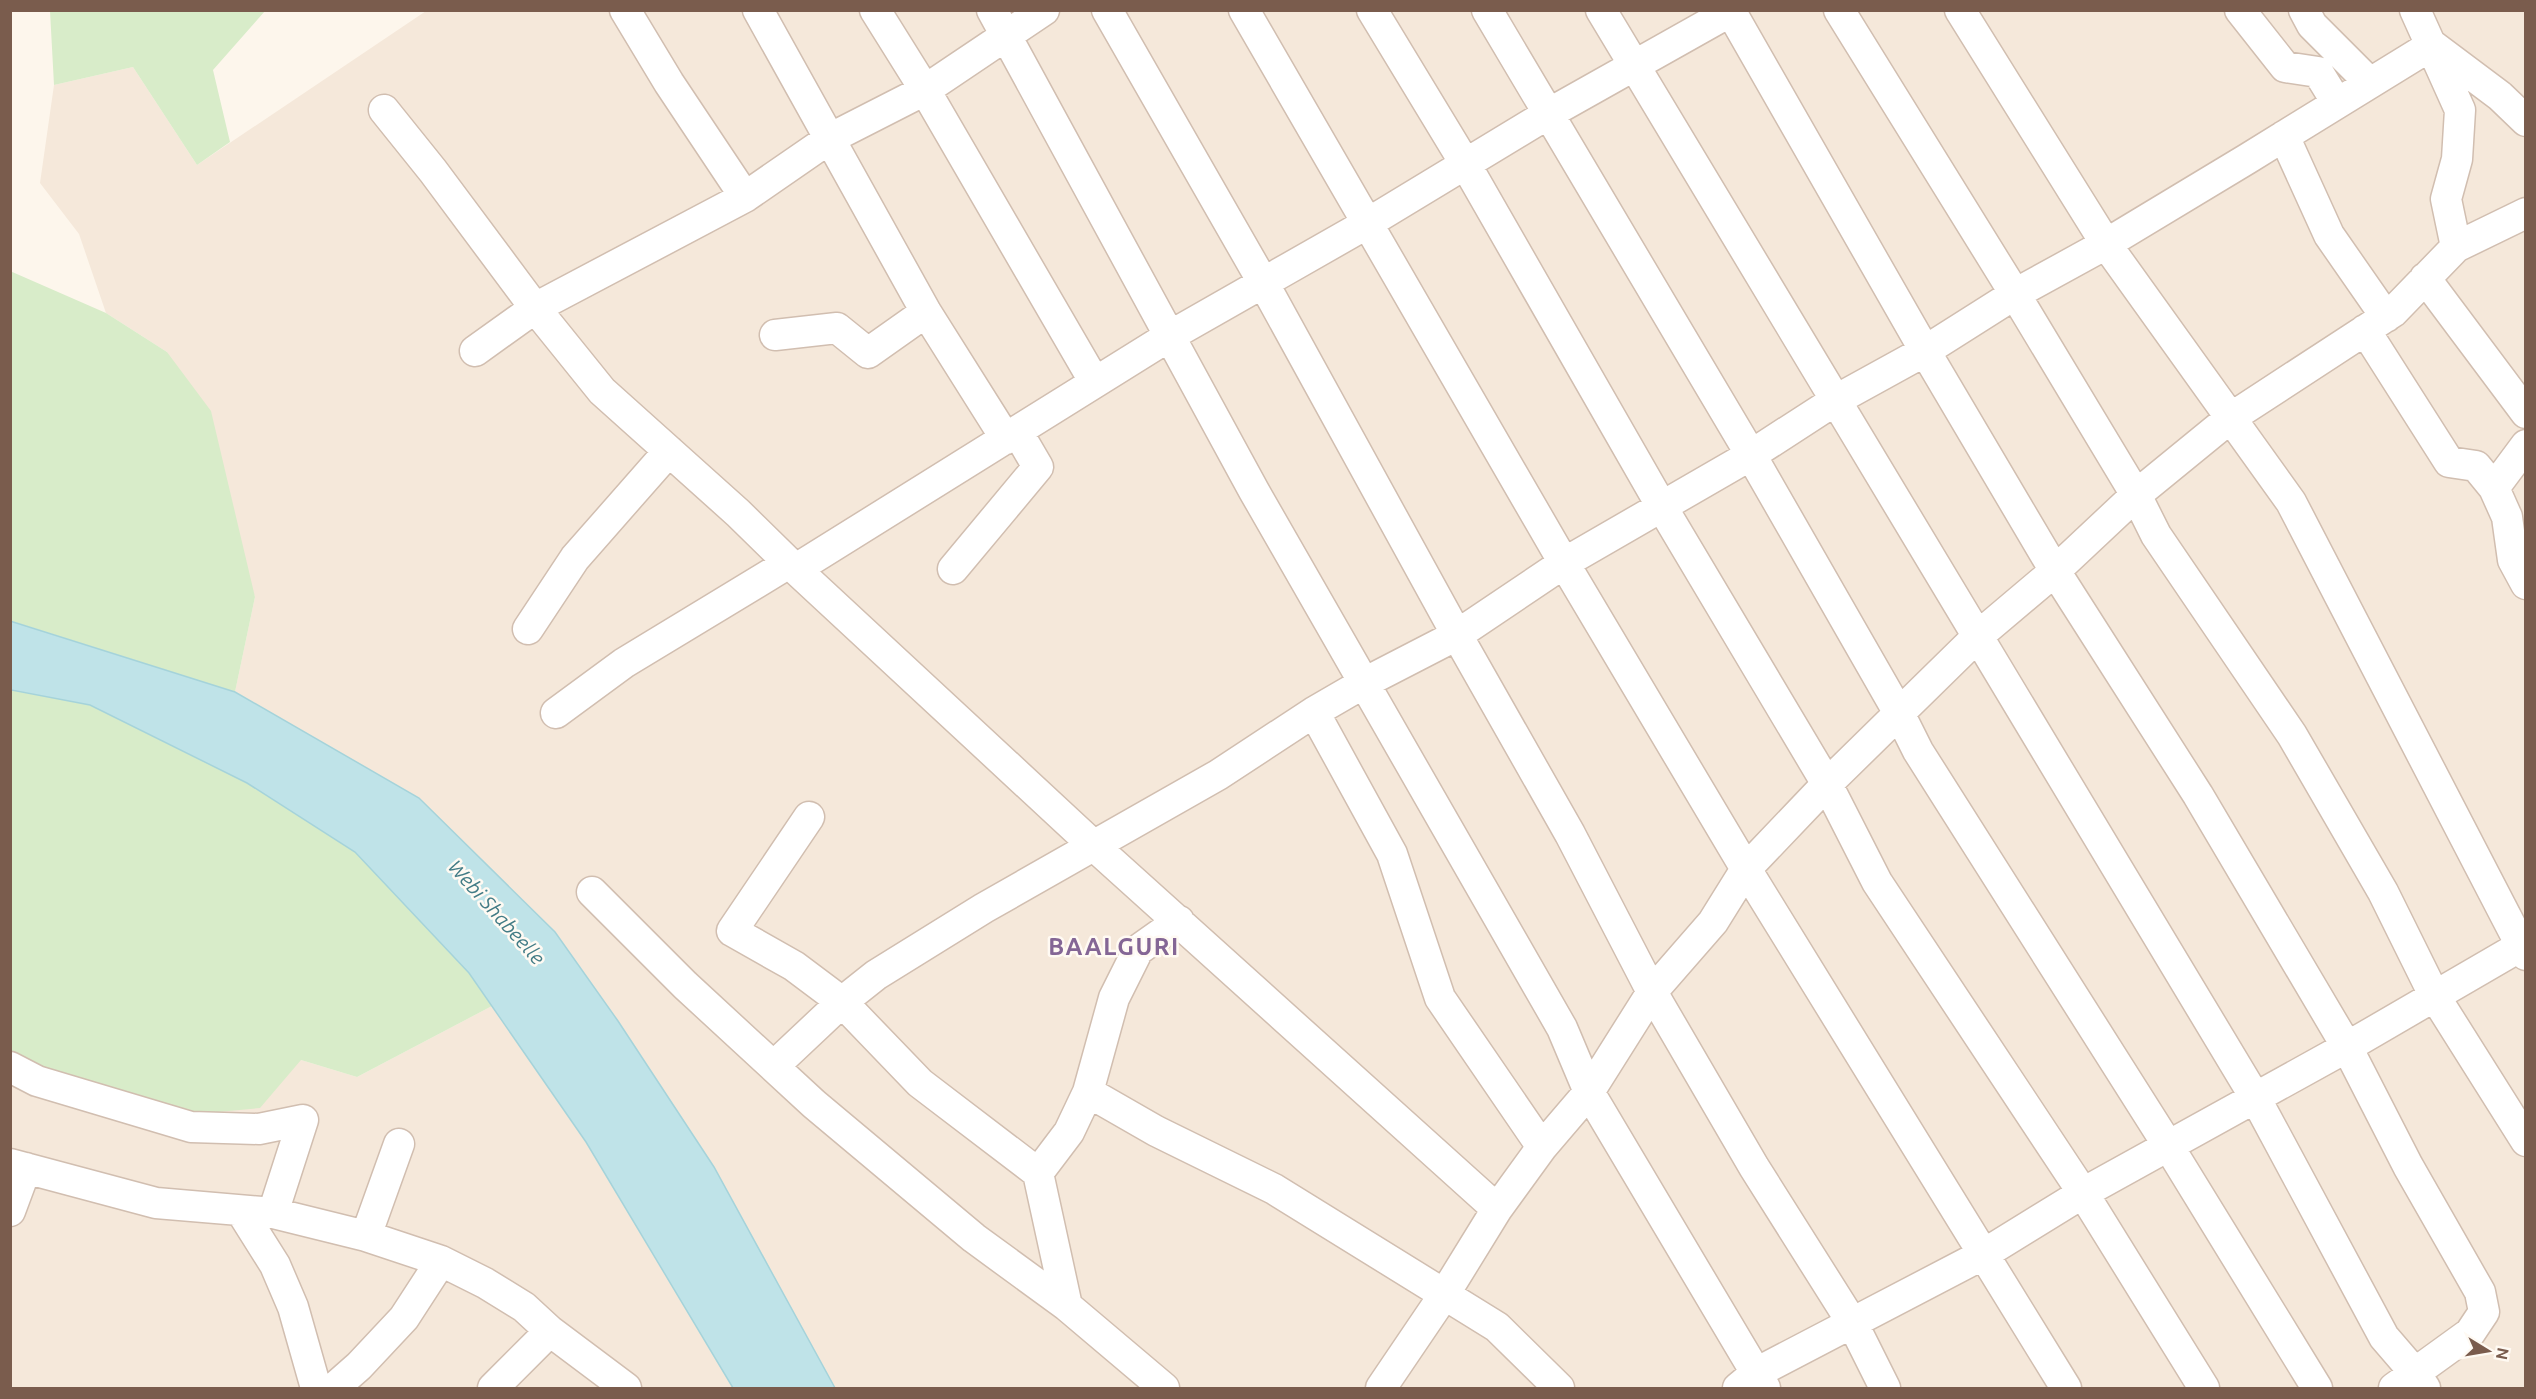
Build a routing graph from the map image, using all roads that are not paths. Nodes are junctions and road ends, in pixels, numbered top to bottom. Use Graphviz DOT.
graph roads {
  1 [pos="625,10"];
  2 [pos="758,10"];
  3 [pos="875,10"];
  4 [pos="1044,10"];
  5 [pos="1107,10"];
  6 [pos="1244,10"];
  7 [pos="1372,10"];
  8 [pos="1487,10"];
  9 [pos="1601,10"];
  10 [pos="1839,10"];
  11 [pos="1960,10"];
  12 [pos="2240,10"];
  13 [pos="2304,10"];
  14 [pos="2415,10"];
  15 [pos="1732,11"];
  16 [pos="998,23"];
  17 [pos="2432,45"];
  18 [pos="1636,66"];
  19 [pos="2369,82"];
  20 [pos="925,90"];
  21 [pos="2337,103"];
  22 [pos="384,110"];
  23 [pos="1548,114"];
  24 [pos="2526,121"];
  25 [pos="2284,136"];
  26 [pos="829,139"];
  27 [pos="1466,165"];
  28 [pos="746,197"];
  29 [pos="2526,213"];
  30 [pos="1368,223"];
  31 [pos="2106,244"];
  32 [pos="2456,247"];
  33 [pos="2425,278"];
  34 [pos="1264,284"];
  35 [pos="2015,294"];
  36 [pos="535,308"];
  37 [pos="926,312"];
  38 [pos="2376,323"];
  39 [pos="775,334"];
  40 [pos="1168,336"];
  41 [pos="475,351"];
  42 [pos="1925,351"];
  43 [pos="1094,381"];
  44 [pos="1836,400"];
  45 [pos="2526,413"];
  46 [pos="2229,418"];
  47 [pos="1011,435"];
  48 [pos="2526,445"];
  49 [pos="669,451"];
  50 [pos="1751,455"];
  51 [pos="2494,488"];
  52 [pos="2136,495"];
  53 [pos="1662,507"];
  54 [pos="1564,563"];
  55 [pos="792,566"];
  56 [pos="953,569"];
  57 [pos="2055,571"];
  58 [pos="2526,584"];
  59 [pos="528,629"];
  60 [pos="1457,635"];
  61 [pos="1978,636"];
  62 [pos="1364,682"];
  63 [pos="1314,712"];
  64 [pos="556,713"];
  65 [pos="1900,715"];
  66 [pos="1827,784"];
  67 [pos="809,817"];
  68 [pos="1093,845"];
  69 [pos="1746,869"];
  70 [pos="592,892"];
  71 [pos="1179,921"];
  72 [pos="2524,948"];
  73 [pos="1652,992"];
  74 [pos="2434,995"];
  75 [pos="842,1002"];
  76 [pos="2347,1047"];
  77 [pos="774,1066"];
  78 [pos="10,1067"];
  79 [pos="1088,1092"];
  80 [pos="1589,1092"];
  81 [pos="2256,1099"];
  82 [pos="2526,1141"];
  83 [pos="399,1144"];
  84 [pos="1542,1147"];
  85 [pos="2169,1147"];
  86 [pos="18,1166"];
  87 [pos="1038,1173"];
  88 [pos="2083,1193"];
  89 [pos="1497,1209"];
  90 [pos="10,1211"];
  91 [pos="241,1211"];
  92 [pos="273,1213"];
  93 [pos="366,1236"];
  94 [pos="1984,1254"];
  95 [pos="441,1261"];
  96 [pos="1444,1294"];
  97 [pos="1067,1306"];
  98 [pos="1853,1324"];
  99 [pos="550,1331"];
  100 [pos="608,1383"];
  101 [pos="1753,1383"];
  102 [pos="2411,1383"];
  103 [pos="1383,1388"];
  104 [pos="316,1389"];
  105 [pos="334,1389"];
  106 [pos="493,1389"];
  107 [pos="1164,1389"];
  108 [pos="1559,1389"];
  109 [pos="1885,1389"];
  110 [pos="2066,1389"];
  111 [pos="2204,1389"];
  112 [pos="2317,1389"];
  1 -- 28 [label="street"];
  2 -- 26 [label="street"];
  3 -- 20 [label="street"];
  4 -- 16 [label="street"];
  5 -- 34 [label="street"];
  6 -- 30 [label="street"];
  7 -- 27 [label="street"];
  8 -- 23 [label="street"];
  9 -- 18 [label="street"];
  10 -- 35 [label="street"];
  11 -- 31 [label="street"];
  12 -- 21 [label="street"];
  13 -- 19 [label="street"];
  14 -- 17 [label="street"];
  15 -- 18 [label="street"];
  15 -- 42 [label="street"];
  16 -- 20 [label="street"];
  16 -- 40 [label="street"];
  17 -- 19 [label="street"];
  17 -- 24 [label="street"];
  17 -- 32 [label="street"];
  18 -- 23 [label="street"];
  18 -- 44 [label="street"];
  19 -- 21 [label="street"];
  20 -- 26 [label="street"];
  20 -- 43 [label="street"];
  21 -- 25 [label="street"];
  22 -- 36 [label="street"];
  23 -- 27 [label="street"];
  23 -- 50 [label="street"];
  25 -- 31 [label="street"];
  25 -- 38 [label="street"];
  26 -- 28 [label="street"];
  26 -- 37 [label="street"];
  27 -- 30 [label="street"];
  27 -- 53 [label="street"];
  28 -- 36 [label="street"];
  29 -- 32 [label="street"];
  30 -- 34 [label="street"];
  30 -- 54 [label="street"];
  31 -- 35 [label="street"];
  31 -- 46 [label="street"];
  32 -- 33 [label="street"];
  33 -- 38 [label="street"];
  33 -- 45 [label="street"];
  34 -- 40 [label="street"];
  34 -- 60 [label="street"];
  35 -- 42 [label="street"];
  35 -- 52 [label="street"];
  36 -- 41 [label="street"];
  36 -- 49 [label="street"];
  37 -- 39 [label="street"];
  37 -- 47 [label="street"];
  38 -- 46 [label="street"];
  38 -- 51 [label="street"];
  40 -- 43 [label="street"];
  40 -- 62 [label="street"];
  42 -- 44 [label="street"];
  42 -- 57 [label="street"];
  43 -- 47 [label="street"];
  44 -- 50 [label="street"];
  44 -- 61 [label="street"];
  46 -- 52 [label="street"];
  46 -- 72 [label="street"];
  47 -- 55 [label="street"];
  47 -- 56 [label="street"];
  48 -- 51 [label="street"];
  49 -- 55 [label="street"];
  49 -- 59 [label="street"];
  50 -- 53 [label="street"];
  50 -- 65 [label="street"];
  51 -- 58 [label="street"];
  52 -- 57 [label="street"];
  52 -- 74 [label="street"];
  53 -- 54 [label="street"];
  53 -- 66 [label="street"];
  54 -- 60 [label="street"];
  54 -- 69 [label="street"];
  55 -- 64 [label="street"];
  55 -- 68 [label="street"];
  57 -- 61 [label="street"];
  57 -- 76 [label="street"];
  60 -- 62 [label="street"];
  60 -- 73 [label="street"];
  61 -- 65 [label="street"];
  61 -- 81 [label="street"];
  62 -- 63 [label="street"];
  62 -- 80 [label="street"];
  63 -- 68 [label="street"];
  63 -- 84 [label="street"];
  65 -- 66 [label="street"];
  65 -- 85 [label="street"];
  66 -- 69 [label="street"];
  66 -- 88 [label="street"];
  67 -- 75 [label="street"];
  68 -- 71 [label="street"];
  68 -- 75 [label="street"];
  69 -- 73 [label="street"];
  69 -- 94 [label="street"];
  70 -- 77 [label="street"];
  71 -- 79 [label="street"];
  71 -- 89 [label="street"];
  72 -- 74 [label="street"];
  73 -- 80 [label="street"];
  73 -- 98 [label="street"];
  74 -- 76 [label="street"];
  74 -- 82 [label="street"];
  75 -- 77 [label="street"];
  75 -- 87 [label="street"];
  76 -- 81 [label="street"];
  76 -- 102 [label="street"];
  77 -- 97 [label="street"];
  78 -- 92 [label="street"];
  79 -- 87 [label="street"];
  79 -- 96 [label="street"];
  80 -- 84 [label="street"];
  80 -- 101 [label="street"];
  81 -- 85 [label="street"];
  81 -- 102 [label="street"];
  83 -- 93 [label="street"];
  84 -- 89 [label="street"];
  85 -- 88 [label="street"];
  85 -- 112 [label="street"];
  86 -- 90 [label="street"];
  86 -- 91 [label="street"];
  87 -- 97 [label="street"];
  88 -- 94 [label="street"];
  88 -- 111 [label="street"];
  89 -- 96 [label="street"];
  91 -- 92 [label="street"];
  91 -- 104 [label="street"];
  92 -- 93 [label="street"];
  93 -- 95 [label="street"];
  94 -- 98 [label="street"];
  94 -- 110 [label="street"];
  95 -- 99 [label="street"];
  95 -- 105 [label="street"];
  96 -- 103 [label="street"];
  96 -- 108 [label="street"];
  97 -- 107 [label="street"];
  98 -- 101 [label="street"];
  98 -- 109 [label="street"];
  99 -- 100 [label="street"];
  99 -- 106 [label="street"];
}
